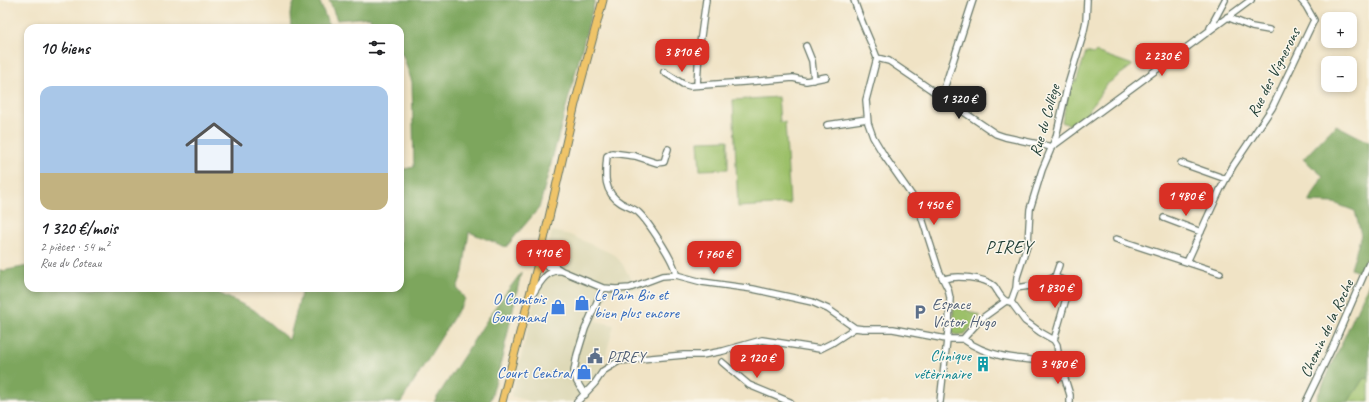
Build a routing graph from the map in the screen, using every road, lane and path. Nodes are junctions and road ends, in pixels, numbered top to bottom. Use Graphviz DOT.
graph roads {
  1 [pos="603,0"];
  2 [pos="706,0"];
  3 [pos="854,0"];
  4 [pos="973,0"];
  5 [pos="1087,0"];
  6 [pos="1225,0"];
  7 [pos="1251,0"];
  8 [pos="1301,0"];
  9 [pos="1227,17"];
  10 [pos="1209,30"];
  11 [pos="1269,30"];
  12 [pos="806,46"];
  13 [pos="877,58"];
  14 [pos="664,72"];
  15 [pos="826,77"];
  16 [pos="814,80"];
  17 [pos="697,85"];
  18 [pos="939,95"];
  19 [pos="867,119"];
  20 [pos="827,125"];
  21 [pos="1056,137"];
  22 [pos="1063,139"];
  23 [pos="1038,144"];
  24 [pos="1052,147"];
  25 [pos="668,149"];
  26 [pos="1181,163"];
  27 [pos="1226,179"];
  28 [pos="1164,218"];
  29 [pos="1202,232"];
  30 [pos="1116,238"];
  31 [pos="542,248"];
  32 [pos="539,258"];
  33 [pos="1187,262"];
  34 [pos="1369,264"];
  35 [pos="1059,265"];
  36 [pos="561,271"];
  37 [pos="1220,273"];
  38 [pos="676,275"];
  39 [pos="1055,277"];
  40 [pos="944,279"];
  41 [pos="603,288"];
  42 [pos="1016,288"];
  43 [pos="528,300"];
  44 [pos="1009,301"];
  45 [pos="855,328"];
  46 [pos="946,339"];
  47 [pos="963,339"];
  48 [pos="1054,340"];
  49 [pos="722,362"];
  50 [pos="1060,365"];
  51 [pos="585,395"];
  52 [pos="502,402"];
  53 [pos="577,402"];
  54 [pos="790,402"];
  55 [pos="940,402"];
  56 [pos="1070,402"];
  57 [pos="1306,402"];
  1 -- 31 [label="main road"];
  2 -- 17 [label="street"];
  3 -- 13 [label="street"];
  4 -- 18 [label="street"];
  5 -- 21 [label="street, Rue du Collège"];
  6 -- 10 [label="street"];
  7 -- 9 [label="street"];
  8 -- 27 [label="street, Rue des Vignerons"];
  9 -- 10 [label="street"];
  9 -- 11 [label="street"];
  10 -- 22 [label="street"];
  12 -- 16 [label="street"];
  13 -- 18 [label="street"];
  13 -- 19 [label="street"];
  14 -- 17 [label="street"];
  15 -- 16 [label="street"];
  16 -- 17 [label="street"];
  18 -- 23 [label="street"];
  19 -- 20 [label="street"];
  19 -- 40 [label="street"];
  21 -- 22 [label="street"];
  21 -- 23 [label="street"];
  21 -- 24 [label="street, Rue du Collège"];
  22 -- 24 [label="street"];
  23 -- 24 [label="street"];
  24 -- 42 [label="street, Rue du Collège"];
  25 -- 38 [label="street"];
  26 -- 27 [label="street"];
  27 -- 29 [label="street, Rue des Vignerons"];
  28 -- 29 [label="street"];
  29 -- 33 [label="street, Rue des Vignerons"];
  30 -- 33 [label="street"];
  31 -- 32 [label="main road"];
  31 -- 36 [label="street"];
  32 -- 36 [label="street"];
  32 -- 43 [label="main road"];
  33 -- 37 [label="street"];
  34 -- 57 [label="street, Chemin de la Roche"];
  35 -- 39 [label="street"];
  36 -- 41 [label="street"];
  36 -- 43 [label="street"];
  38 -- 41 [label="street"];
  38 -- 45 [label="street"];
  39 -- 42 [label="street"];
  39 -- 48 [label="street"];
  40 -- 44 [label="street"];
  40 -- 46 [label="street"];
  41 -- 51 [label="street"];
  42 -- 44 [label="street, Rue du Collège"];
  43 -- 52 [label="main road"];
  44 -- 47 [label="street"];
  44 -- 48 [label="street"];
  45 -- 46 [label="street"];
  45 -- 51 [label="street"];
  46 -- 47 [label="street"];
  46 -- 55 [label="street"];
  47 -- 50 [label="street"];
  48 -- 50 [label="street"];
  49 -- 54 [label="street"];
  50 -- 56 [label="street"];
  51 -- 53 [label="street"];
}
